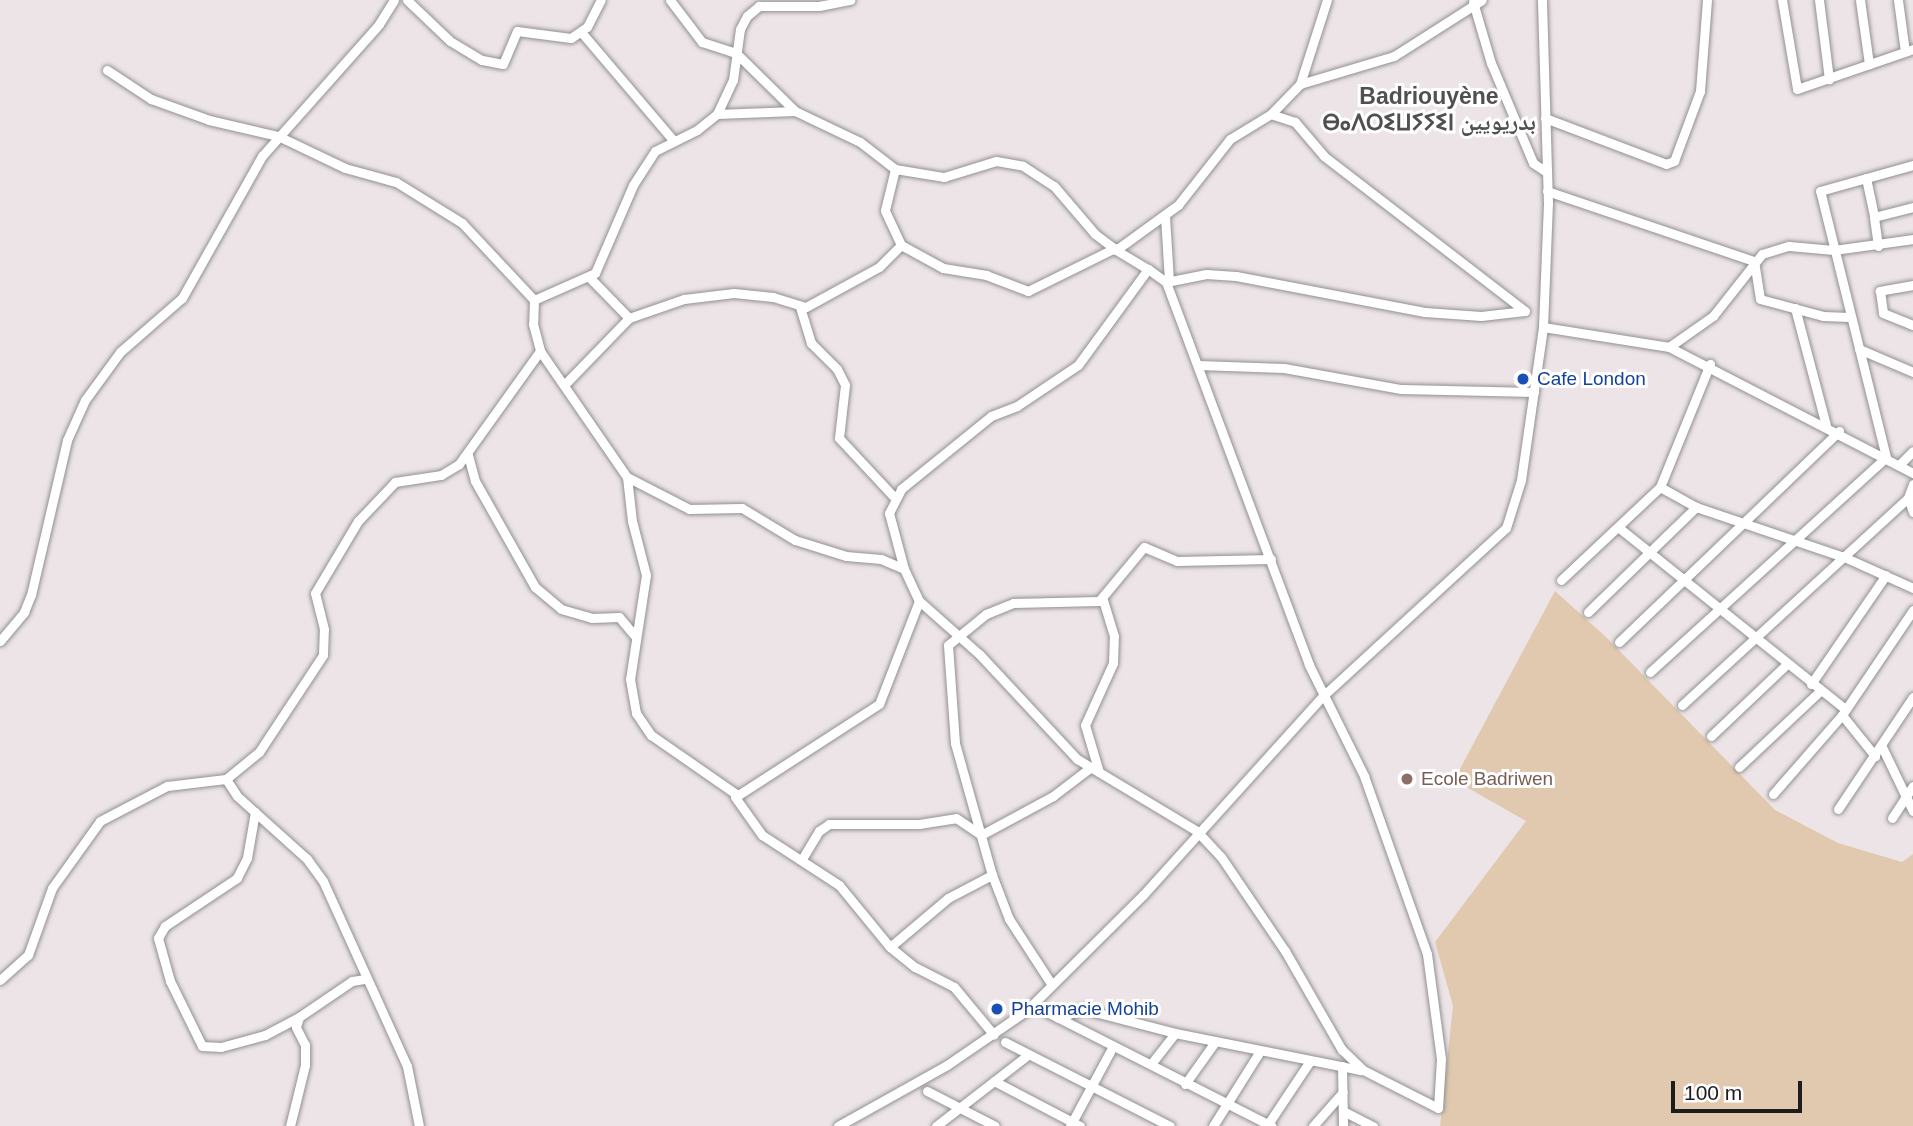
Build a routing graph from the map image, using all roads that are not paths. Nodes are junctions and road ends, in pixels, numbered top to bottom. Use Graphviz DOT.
graph roads {
  1 [pos="394,0"];
  2 [pos="407,0"];
  3 [pos="601,0"];
  4 [pos="670,0"];
  5 [pos="850,0"];
  6 [pos="1327,0"];
  7 [pos="1542,0"];
  8 [pos="1707,0"];
  9 [pos="1782,0"];
  10 [pos="1819,0"];
  11 [pos="1860,0"];
  12 [pos="1898,0"];
  13 [pos="1476,2"];
  14 [pos="759,3"];
  15 [pos="582,33"];
  16 [pos="1909,51"];
  17 [pos="736,52"];
  18 [pos="1869,64"];
  19 [pos="107,70"];
  20 [pos="1829,79"];
  21 [pos="1300,84"];
  22 [pos="794,111"];
  23 [pos="717,114"];
  24 [pos="1271,114"];
  25 [pos="1545,118"];
  26 [pos="278,136"];
  27 [pos="673,140"];
  28 [pos="1913,165"];
  29 [pos="895,169"];
  30 [pos="1545,171"];
  31 [pos="1866,178"];
  32 [pos="1547,191"];
  33 [pos="1913,207"];
  34 [pos="1165,216"];
  35 [pos="1874,218"];
  36 [pos="1913,239"];
  37 [pos="901,245"];
  38 [pos="1878,246"];
  39 [pos="1116,249"];
  40 [pos="1834,250"];
  41 [pos="1754,261"];
  42 [pos="1148,270"];
  43 [pos="590,278"];
  44 [pos="1168,281"];
  45 [pos="1913,285"];
  46 [pos="534,300"];
  47 [pos="800,307"];
  48 [pos="1795,308"];
  49 [pos="1525,311"];
  50 [pos="1544,312"];
  51 [pos="1849,317"];
  52 [pos="629,318"];
  53 [pos="1913,325"];
  54 [pos="1543,327"];
  55 [pos="1669,347"];
  56 [pos="1859,349"];
  57 [pos="540,351"];
  58 [pos="1710,364"];
  59 [pos="1198,365"];
  60 [pos="1913,372"];
  61 [pos="566,383"];
  62 [pos="1534,392"];
  63 [pos="1826,425"];
  64 [pos="1839,431"];
  65 [pos="1913,451"];
  66 [pos="468,455"];
  67 [pos="1886,457"];
  68 [pos="1900,464"];
  69 [pos="1913,472"];
  70 [pos="628,477"];
  71 [pos="1913,484"];
  72 [pos="1660,487"];
  73 [pos="895,498"];
  74 [pos="1908,498"];
  75 [pos="1696,507"];
  76 [pos="1913,512"];
  77 [pos="1744,524"];
  78 [pos="1618,527"];
  79 [pos="1793,541"];
  80 [pos="1650,552"];
  81 [pos="1844,556"];
  82 [pos="1271,559"];
  83 [pos="905,569"];
  84 [pos="1886,575"];
  85 [pos="1561,580"];
  86 [pos="1682,582"];
  87 [pos="1913,588"];
  88 [pos="1103,599"];
  89 [pos="919,601"];
  90 [pos="1718,610"];
  91 [pos="1913,610"];
  92 [pos="1587,612"];
  93 [pos="958,635"];
  94 [pos="636,637"];
  95 [pos="1754,638"];
  96 [pos="0,641"];
  97 [pos="1619,642"];
  98 [pos="1787,664"];
  99 [pos="1650,672"];
  100 [pos="1811,684"];
  101 [pos="1820,691"];
  102 [pos="1323,696"];
  103 [pos="1913,697"];
  104 [pos="1682,705"];
  105 [pos="1844,712"];
  106 [pos="1711,737"];
  107 [pos="1882,747"];
  108 [pos="1875,756"];
  109 [pos="1739,767"];
  110 [pos="1095,770"];
  111 [pos="226,779"];
  112 [pos="1913,786"];
  113 [pos="736,794"];
  114 [pos="1773,794"];
  115 [pos="1906,797"];
  116 [pos="1838,810"];
  117 [pos="1913,811"];
  118 [pos="256,812"];
  119 [pos="1892,818"];
  120 [pos="1197,831"];
  121 [pos="981,835"];
  122 [pos="802,859"];
  123 [pos="992,875"];
  124 [pos="890,947"];
  125 [pos="364,979"];
  126 [pos="0,980"];
  127 [pos="1052,985"];
  128 [pos="1045,1012"];
  129 [pos="299,1017"];
  130 [pos="1058,1018"];
  131 [pos="1175,1033"];
  132 [pos="994,1035"];
  133 [pos="1004,1042"];
  134 [pos="1215,1042"];
  135 [pos="1113,1046"];
  136 [pos="1260,1051"];
  137 [pos="1028,1055"];
  138 [pos="1310,1061"];
  139 [pos="1151,1064"];
  140 [pos="1342,1066"];
  141 [pos="1363,1070"];
  142 [pos="994,1081"];
  143 [pos="1185,1084"];
  144 [pos="1092,1085"];
  145 [pos="927,1091"];
  146 [pos="1343,1092"];
  147 [pos="1225,1102"];
  148 [pos="962,1106"];
  149 [pos="1343,1111"];
  150 [pos="1074,1125"];
  151 [pos="1165,1125"];
  152 [pos="1270,1125"];
  153 [pos="290,1126"];
  154 [pos="419,1126"];
  155 [pos="838,1126"];
  156 [pos="936,1126"];
  157 [pos="995,1126"];
  158 [pos="1213,1126"];
  159 [pos="1313,1126"];
  160 [pos="1343,1126"];
  161 [pos="1373,1126"];
  1 -- 26 [label="street"];
  2 -- 15 [label="street"];
  3 -- 15 [label="street"];
  4 -- 17 [label="street"];
  5 -- 14 [label="street"];
  6 -- 21 [label="street"];
  7 -- 25 [label="street"];
  8 -- 25 [label="street"];
  9 -- 20 [label="street"];
  10 -- 20 [label="street"];
  11 -- 18 [label="street"];
  12 -- 16 [label="street"];
  13 -- 21 [label="street"];
  13 -- 30 [label="street"];
  14 -- 17 [label="street"];
  15 -- 27 [label="street"];
  16 -- 18 [label="street"];
  17 -- 22 [label="street"];
  17 -- 23 [label="street"];
  18 -- 20 [label="street"];
  19 -- 26 [label="street"];
  21 -- 24 [label="street"];
  22 -- 23 [label="street"];
  22 -- 29 [label="street"];
  23 -- 27 [label="street"];
  24 -- 34 [label="street"];
  24 -- 49 [label="street"];
  25 -- 30 [label="street"];
  26 -- 46 [label="street"];
  26 -- 96 [label="street"];
  27 -- 43 [label="street"];
  28 -- 31 [label="street"];
  29 -- 37 [label="street"];
  29 -- 39 [label="street"];
  30 -- 32 [label="street"];
  31 -- 35 [label="street"];
  31 -- 40 [label="street"];
  32 -- 41 [label="street"];
  32 -- 50 [label="street"];
  33 -- 35 [label="street"];
  34 -- 39 [label="street"];
  34 -- 44 [label="street"];
  35 -- 38 [label="street"];
  36 -- 38 [label="street"];
  37 -- 39 [label="street"];
  37 -- 47 [label="street"];
  38 -- 40 [label="street"];
  39 -- 42 [label="street"];
  40 -- 41 [label="street"];
  40 -- 51 [label="street"];
  41 -- 48 [label="street"];
  41 -- 55 [label="street"];
  42 -- 44 [label="street"];
  42 -- 73 [label="street"];
  43 -- 46 [label="street"];
  43 -- 52 [label="street"];
  44 -- 49 [label="street"];
  44 -- 59 [label="street"];
  45 -- 53 [label="street"];
  46 -- 57 [label="street"];
  47 -- 52 [label="street"];
  47 -- 73 [label="street"];
  48 -- 51 [label="street"];
  48 -- 63 [label="street"];
  49 -- 50 [label="street"];
  50 -- 54 [label="street"];
  51 -- 56 [label="street"];
  52 -- 61 [label="street"];
  54 -- 55 [label="street"];
  54 -- 62 [label="street"];
  55 -- 58 [label="street"];
  56 -- 60 [label="street"];
  56 -- 67 [label="street"];
  57 -- 61 [label="street"];
  57 -- 66 [label="street"];
  58 -- 63 [label="street"];
  58 -- 72 [label="street"];
  59 -- 62 [label="street"];
  59 -- 82 [label="street"];
  61 -- 70 [label="street"];
  62 -- 102 [label="street"];
  63 -- 64 [label="street"];
  64 -- 67 [label="street"];
  64 -- 77 [label="street"];
  65 -- 68 [label="street"];
  66 -- 94 [label="street"];
  66 -- 111 [label="street"];
  67 -- 68 [label="street"];
  67 -- 79 [label="street"];
  68 -- 69 [label="street"];
  70 -- 83 [label="street"];
  70 -- 94 [label="street"];
  71 -- 74 [label="street"];
  72 -- 75 [label="street"];
  72 -- 78 [label="street"];
  73 -- 83 [label="street"];
  74 -- 76 [label="street"];
  74 -- 81 [label="street"];
  75 -- 77 [label="street"];
  75 -- 80 [label="street"];
  77 -- 79 [label="street"];
  77 -- 86 [label="street"];
  78 -- 80 [label="street"];
  78 -- 85 [label="street"];
  79 -- 81 [label="street"];
  79 -- 90 [label="street"];
  80 -- 86 [label="street"];
  80 -- 92 [label="street"];
  81 -- 84 [label="street"];
  81 -- 95 [label="street"];
  82 -- 88 [label="street"];
  82 -- 102 [label="street"];
  83 -- 89 [label="street"];
  84 -- 87 [label="street"];
  84 -- 100 [label="street"];
  86 -- 90 [label="street"];
  86 -- 97 [label="street"];
  88 -- 93 [label="street"];
  88 -- 110 [label="street"];
  89 -- 93 [label="street"];
  89 -- 113 [label="street"];
  90 -- 95 [label="street"];
  90 -- 99 [label="street"];
  91 -- 105 [label="street"];
  93 -- 110 [label="street"];
  93 -- 121 [label="street"];
  94 -- 113 [label="street"];
  95 -- 98 [label="street"];
  95 -- 104 [label="street"];
  98 -- 100 [label="street"];
  98 -- 106 [label="street"];
  100 -- 101 [label="street"];
  101 -- 105 [label="street"];
  101 -- 109 [label="street"];
  102 -- 120 [label="street"];
  102 -- 141 [label="street"];
  103 -- 107 [label="street"];
  105 -- 108 [label="street"];
  105 -- 114 [label="street"];
  107 -- 108 [label="street"];
  107 -- 115 [label="street"];
  108 -- 116 [label="street"];
  110 -- 120 [label="street"];
  110 -- 121 [label="street"];
  111 -- 118 [label="street"];
  111 -- 126 [label="street"];
  112 -- 115 [label="street"];
  113 -- 122 [label="street"];
  115 -- 117 [label="street"];
  115 -- 119 [label="street"];
  118 -- 125 [label="street"];
  118 -- 129 [label="street"];
  120 -- 127 [label="street"];
  120 -- 141 [label="street"];
  121 -- 122 [label="street"];
  121 -- 123 [label="street"];
  122 -- 124 [label="street"];
  123 -- 124 [label="street"];
  123 -- 127 [label="street"];
  124 -- 132 [label="street"];
  125 -- 129 [label="street"];
  125 -- 154 [label="street"];
  127 -- 132 [label="street"];
  128 -- 130 [label="street"];
  129 -- 153 [label="street"];
  130 -- 131 [label="street"];
  130 -- 135 [label="street"];
  131 -- 134 [label="street"];
  131 -- 139 [label="street"];
  132 -- 155 [label="street"];
  133 -- 137 [label="street"];
  134 -- 136 [label="street"];
  134 -- 143 [label="street"];
  135 -- 139 [label="street"];
  135 -- 144 [label="street"];
  136 -- 138 [label="street"];
  136 -- 147 [label="street"];
  137 -- 142 [label="street"];
  137 -- 144 [label="street"];
  138 -- 140 [label="street"];
  138 -- 152 [label="street"];
  139 -- 143 [label="street"];
  140 -- 141 [label="street"];
  140 -- 146 [label="street"];
  142 -- 148 [label="street"];
  142 -- 150 [label="street"];
  143 -- 147 [label="street"];
  144 -- 150 [label="street"];
  144 -- 151 [label="street"];
  145 -- 148 [label="street"];
  146 -- 149 [label="street"];
  146 -- 159 [label="street"];
  147 -- 152 [label="street"];
  147 -- 158 [label="street"];
  148 -- 156 [label="street"];
  148 -- 157 [label="street"];
  149 -- 160 [label="street"];
  149 -- 161 [label="street"];
}
